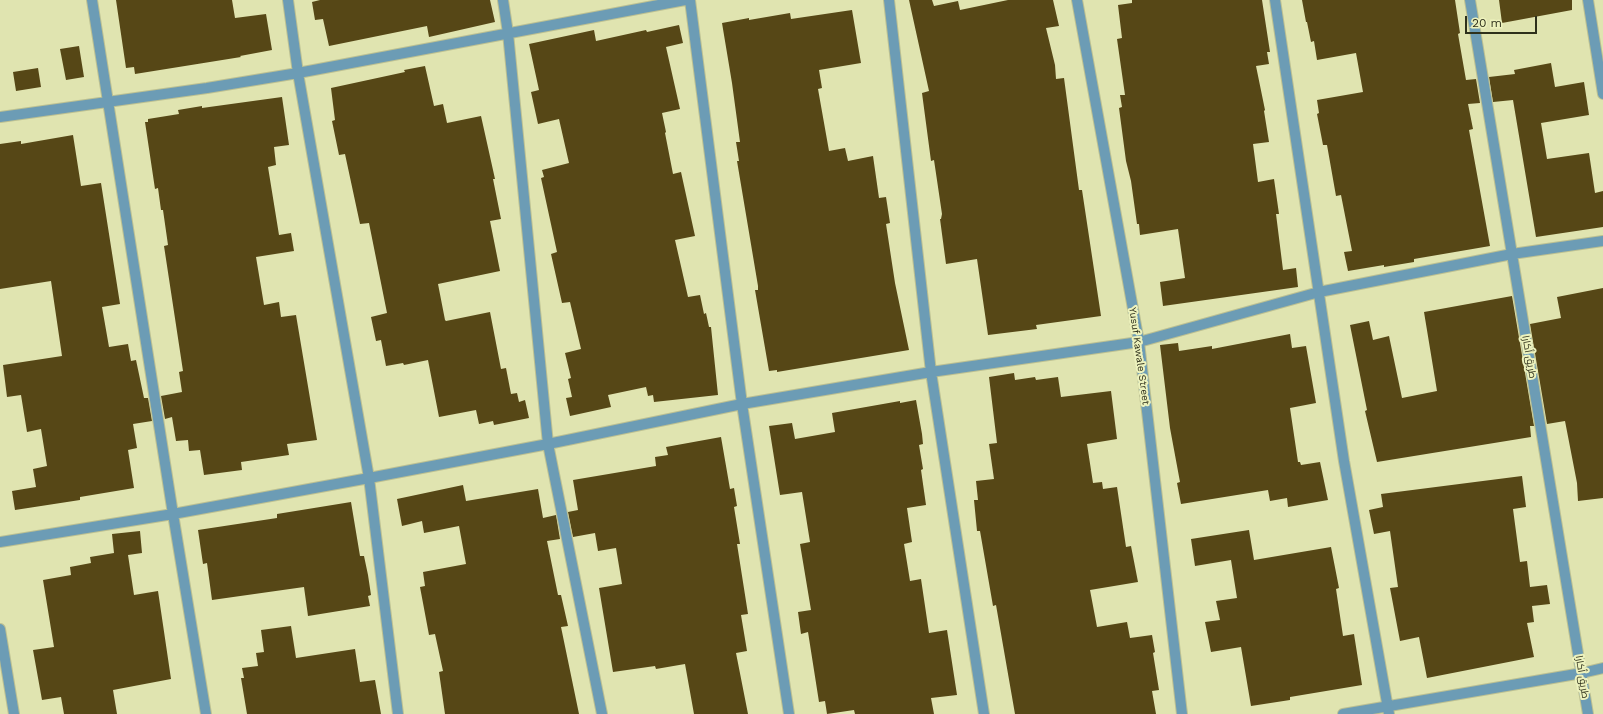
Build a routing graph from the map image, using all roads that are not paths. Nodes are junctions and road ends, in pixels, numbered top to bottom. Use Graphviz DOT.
graph roads {
  1 [pos="92,0"];
  2 [pos="288,0"];
  3 [pos="503,0"];
  4 [pos="685,0"];
  5 [pos="690,0"];
  6 [pos="890,0"];
  7 [pos="1077,0"];
  8 [pos="1275,0"];
  9 [pos="1470,0"];
  10 [pos="1588,0"];
  11 [pos="508,33"];
  12 [pos="298,73"];
  13 [pos="1603,94"];
  14 [pos="109,102"];
  15 [pos="0,117"];
  16 [pos="1603,241"];
  17 [pos="1512,254"];
  18 [pos="1319,292"];
  19 [pos="1139,342"];
  20 [pos="931,372"];
  21 [pos="742,404"];
  22 [pos="548,444"];
  23 [pos="369,478"];
  24 [pos="173,514"];
  25 [pos="0,542"];
  26 [pos="0,629"];
  27 [pos="1603,668"];
  28 [pos="1582,673"];
  29 [pos="1388,710"];
  30 [pos="14,714"];
  31 [pos="206,714"];
  32 [pos="398,714"];
  33 [pos="602,714"];
  34 [pos="789,714"];
  35 [pos="984,714"];
  36 [pos="1182,714"];
  37 [pos="1343,714"];
  38 [pos="1588,714"];
  1 -- 14 [label="street"];
  2 -- 12 [label="street"];
  3 -- 11 [label="street"];
  4 -- 11 [label="street"];
  5 -- 21 [label="street"];
  6 -- 20 [label="street"];
  7 -- 19 [label="street, Yusuf Kawale Street"];
  8 -- 18 [label="street"];
  9 -- 17 [label="street, طريق أكارا"];
  10 -- 13 [label="street"];
  11 -- 12 [label="street"];
  11 -- 22 [label="street"];
  12 -- 14 [label="street"];
  12 -- 23 [label="street"];
  14 -- 15 [label="street"];
  14 -- 24 [label="street"];
  16 -- 17 [label="street"];
  17 -- 18 [label="street"];
  17 -- 28 [label="street, طريق أكارا"];
  18 -- 19 [label="street"];
  18 -- 29 [label="street"];
  19 -- 20 [label="street"];
  19 -- 36 [label="street, Yusuf Kawale Street"];
  20 -- 21 [label="street"];
  20 -- 35 [label="street"];
  21 -- 22 [label="street"];
  21 -- 34 [label="street"];
  22 -- 23 [label="street"];
  22 -- 33 [label="street"];
  23 -- 24 [label="street"];
  23 -- 32 [label="street"];
  24 -- 25 [label="street"];
  24 -- 31 [label="street"];
  26 -- 30 [label="street"];
  27 -- 28 [label="street"];
  28 -- 29 [label="street"];
  28 -- 38 [label="street, طريق أكارا"];
  29 -- 37 [label="street"];
}
